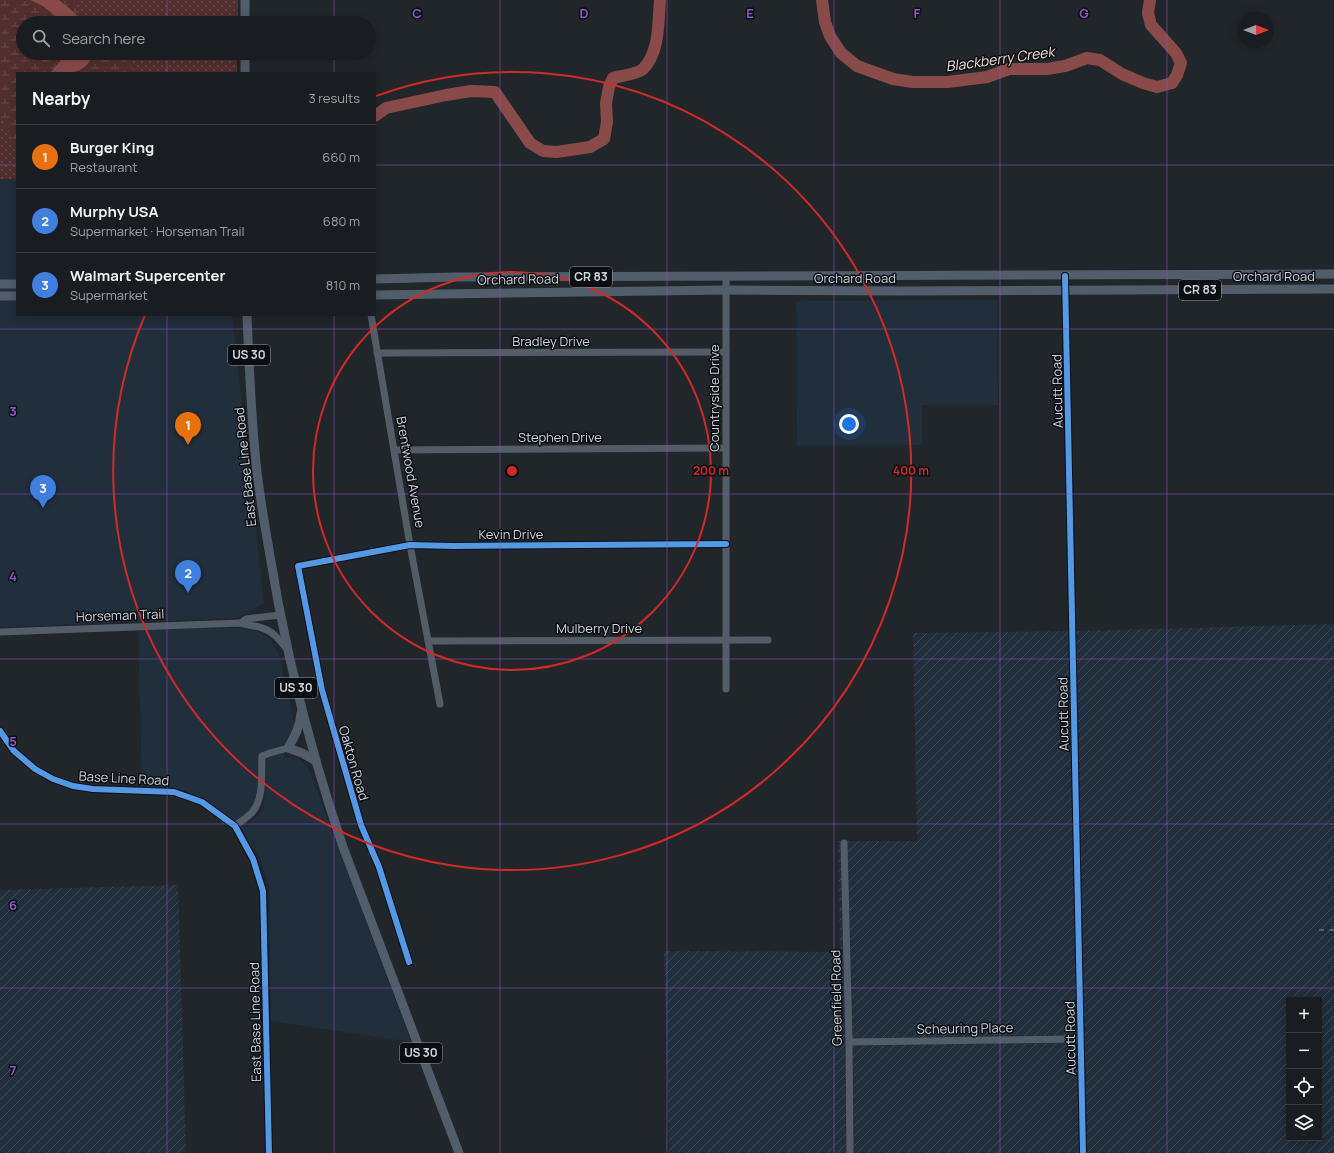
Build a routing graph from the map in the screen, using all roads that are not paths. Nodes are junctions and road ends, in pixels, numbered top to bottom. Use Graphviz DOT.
graph roads {
  1 [pos="245,0"];
  2 [pos="245,16"];
  3 [pos="245,60"];
  4 [pos="245,72"];
  5 [pos="1334,274"];
  6 [pos="1065,276"];
  7 [pos="726,277"];
  8 [pos="376,279"];
  9 [pos="0,284"];
  10 [pos="16,284"];
  11 [pos="1334,289"];
  12 [pos="726,290"];
  13 [pos="1066,290"];
  14 [pos="376,295"];
  15 [pos="0,296"];
  16 [pos="16,296"];
  17 [pos="248,316"];
  18 [pos="371,316"];
  19 [pos="726,352"];
  20 [pos="377,353"];
  21 [pos="726,448"];
  22 [pos="395,450"];
  23 [pos="410,544"];
  24 [pos="726,544"];
  25 [pos="298,566"];
  26 [pos="280,615"];
  27 [pos="240,623"];
  28 [pos="0,632"];
  29 [pos="726,640"];
  30 [pos="768,640"];
  31 [pos="429,641"];
  32 [pos="287,649"];
  33 [pos="726,689"];
  34 [pos="440,704"];
  35 [pos="301,706"];
  36 [pos="0,731"];
  37 [pos="288,748"];
  38 [pos="316,761"];
  39 [pos="235,826"];
  40 [pos="844,843"];
  41 [pos="263,891"];
  42 [pos="409,962"];
  43 [pos="1081,1039"];
  44 [pos="849,1042"];
  45 [pos="269,1153"];
  46 [pos="459,1153"];
  47 [pos="850,1153"];
  48 [pos="1083,1153"];
  1 -- 2 [label="main road"];
  3 -- 4 [label="main road"];
  5 -- 6 [label="main road, Orchard Road / CR 83"];
  6 -- 7 [label="main road, Orchard Road / CR 83"];
  6 -- 13 [label="street, Aucutt Road"];
  7 -- 8 [label="main road, Orchard Road / CR 83"];
  7 -- 12 [label="street, Countryside Drive"];
  9 -- 10 [label="main road"];
  11 -- 13 [label="main road, Orchard Road / CR 83"];
  12 -- 13 [label="main road, Orchard Road / CR 83"];
  12 -- 14 [label="main road, Orchard Road / CR 83"];
  12 -- 19 [label="street, Countryside Drive"];
  13 -- 43 [label="street, Aucutt Road"];
  15 -- 16 [label="main road"];
  17 -- 26 [label="main road, East Base Line Road / US 30"];
  18 -- 20 [label="street, Brentwood Avenue"];
  19 -- 20 [label="street, Bradley Drive"];
  19 -- 21 [label="street, Countryside Drive"];
  20 -- 22 [label="street, Brentwood Avenue"];
  21 -- 22 [label="street, Stephen Drive"];
  21 -- 24 [label="street, Countryside Drive"];
  22 -- 23 [label="street, Brentwood Avenue"];
  23 -- 24 [label="street, Kevin Drive"];
  23 -- 25 [label="street, Kevin Drive"];
  23 -- 31 [label="street, Brentwood Avenue"];
  24 -- 29 [label="street, Countryside Drive"];
  25 -- 42 [label="street, Oakton Road"];
  26 -- 27 [label="street, Horseman Trail"];
  26 -- 32 [label="main road, US 30"];
  27 -- 28 [label="street, Horseman Trail"];
  27 -- 32 [label="street, Horseman Trail"];
  29 -- 30 [label="street, Mulberry Drive"];
  29 -- 31 [label="street, Mulberry Drive"];
  29 -- 33 [label="street, Countryside Drive"];
  31 -- 34 [label="street, Brentwood Avenue"];
  32 -- 35 [label="main road, US 30"];
  35 -- 37 [label="main road"];
  35 -- 38 [label="main road, US 30"];
  36 -- 39 [label="street, Base Line Road"];
  37 -- 38 [label="main road"];
  37 -- 39 [label="street"];
  38 -- 46 [label="main road, US 30"];
  39 -- 41 [label="street, Base Line Road"];
  40 -- 44 [label="street, Greenfield Road"];
  41 -- 45 [label="street, East Base Line Road"];
  43 -- 44 [label="street, Scheuring Place"];
  43 -- 48 [label="street, Aucutt Road"];
  44 -- 47 [label="street, Greenfield Road"];
}
